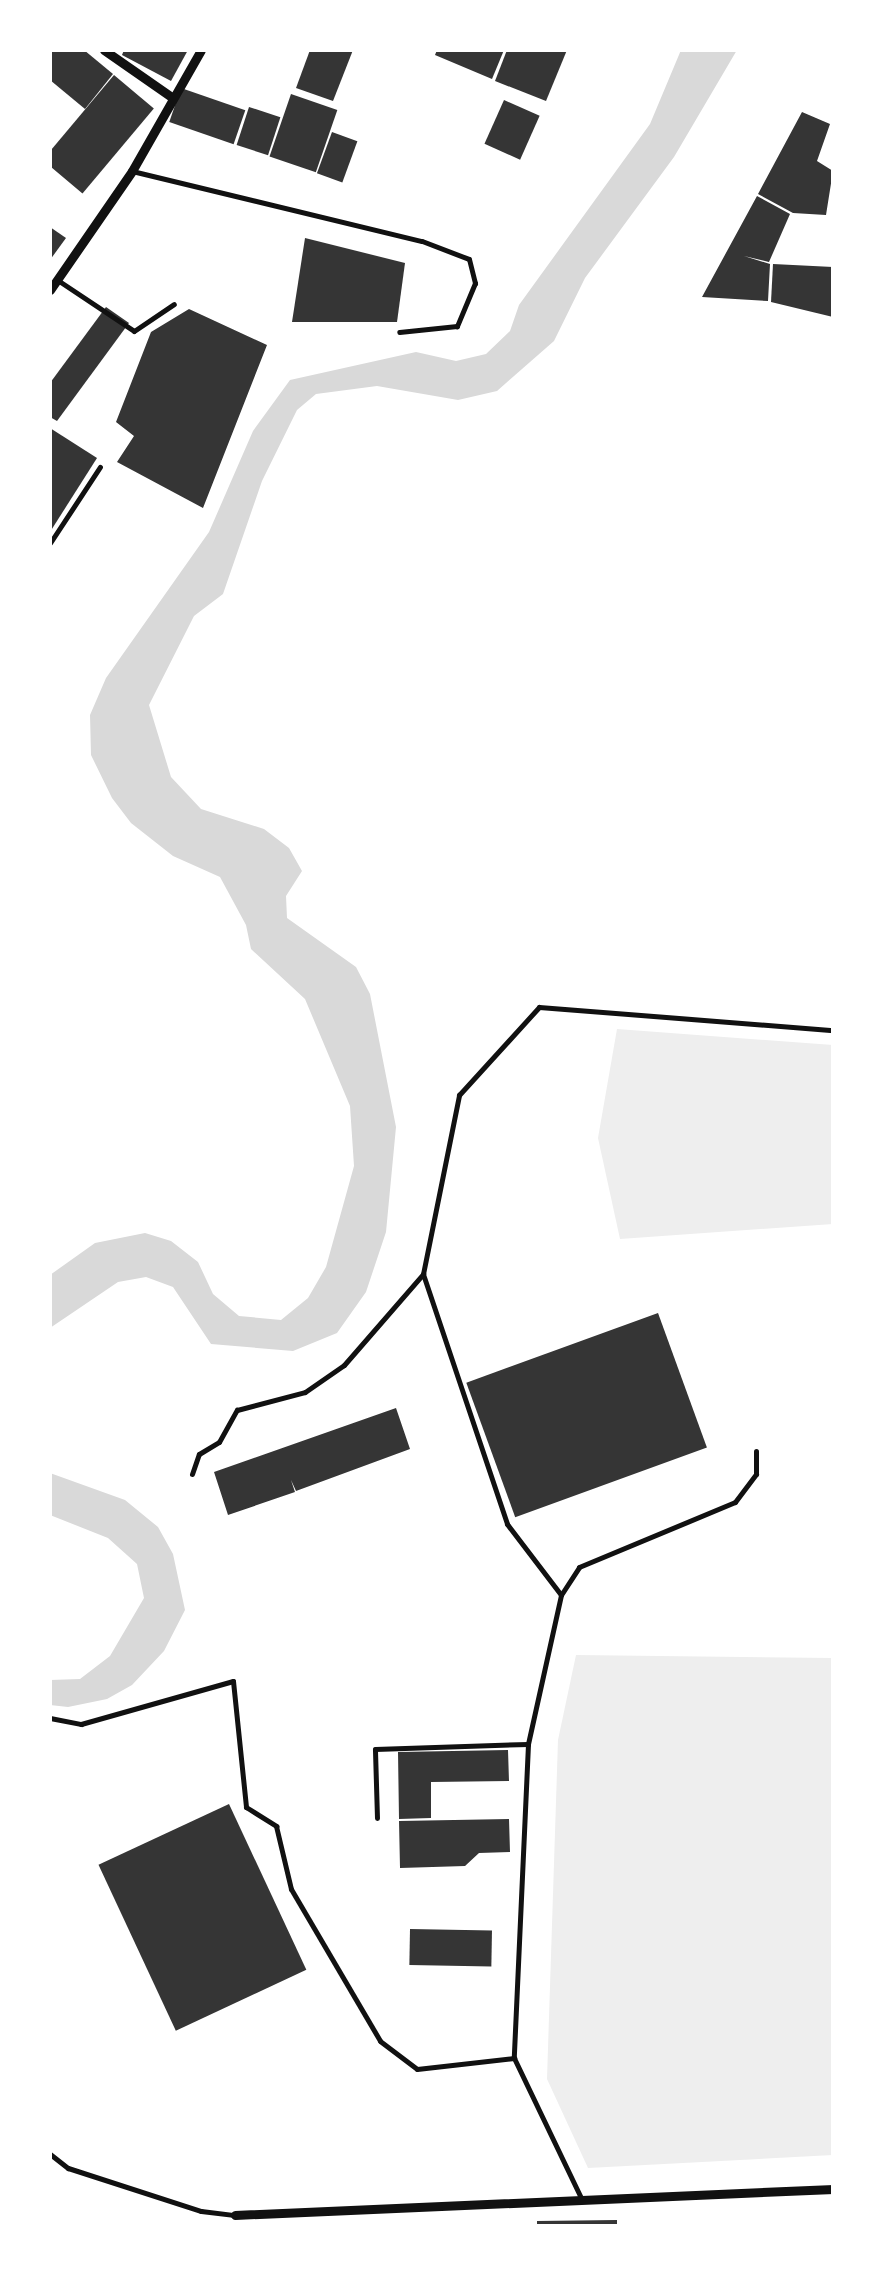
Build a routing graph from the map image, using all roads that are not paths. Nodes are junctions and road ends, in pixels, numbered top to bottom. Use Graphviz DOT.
graph roads {
  1 [pos="104,50"];
  2 [pos="201,50"];
  3 [pos="173,98"];
  4 [pos="132,171"];
  5 [pos="53,277"];
  6 [pos="50,290"];
  7 [pos="174,304"];
  8 [pos="399,332"];
  9 [pos="100,467"];
  10 [pos="50,543"];
  11 [pos="833,1030"];
  12 [pos="422,1274"];
  13 [pos="756,1451"];
  14 [pos="192,1474"];
  15 [pos="560,1594"];
  16 [pos="50,1718"];
  17 [pos="528,1744"];
  18 [pos="377,1818"];
  19 [pos="514,2058"];
  20 [pos="50,2154"];
  21 [pos="833,2189"];
  22 [pos="581,2198"];
  23 [pos="234,2215"];
  1 -- 3 [label="street"];
  2 -- 3 [label="street"];
  3 -- 4 [label="street"];
  4 -- 5 [label="street"];
  4 -- 8 [label="lane"];
  5 -- 6 [label="street"];
  5 -- 7 [label="lane"];
  9 -- 10 [label="lane"];
  11 -- 12 [label="lane"];
  12 -- 14 [label="lane"];
  12 -- 15 [label="lane"];
  13 -- 15 [label="lane"];
  15 -- 17 [label="lane"];
  16 -- 19 [label="lane"];
  17 -- 18 [label="lane"];
  17 -- 19 [label="lane"];
  19 -- 22 [label="lane"];
  20 -- 23 [label="lane"];
  21 -- 22 [label="street"];
  22 -- 23 [label="street"];
}
